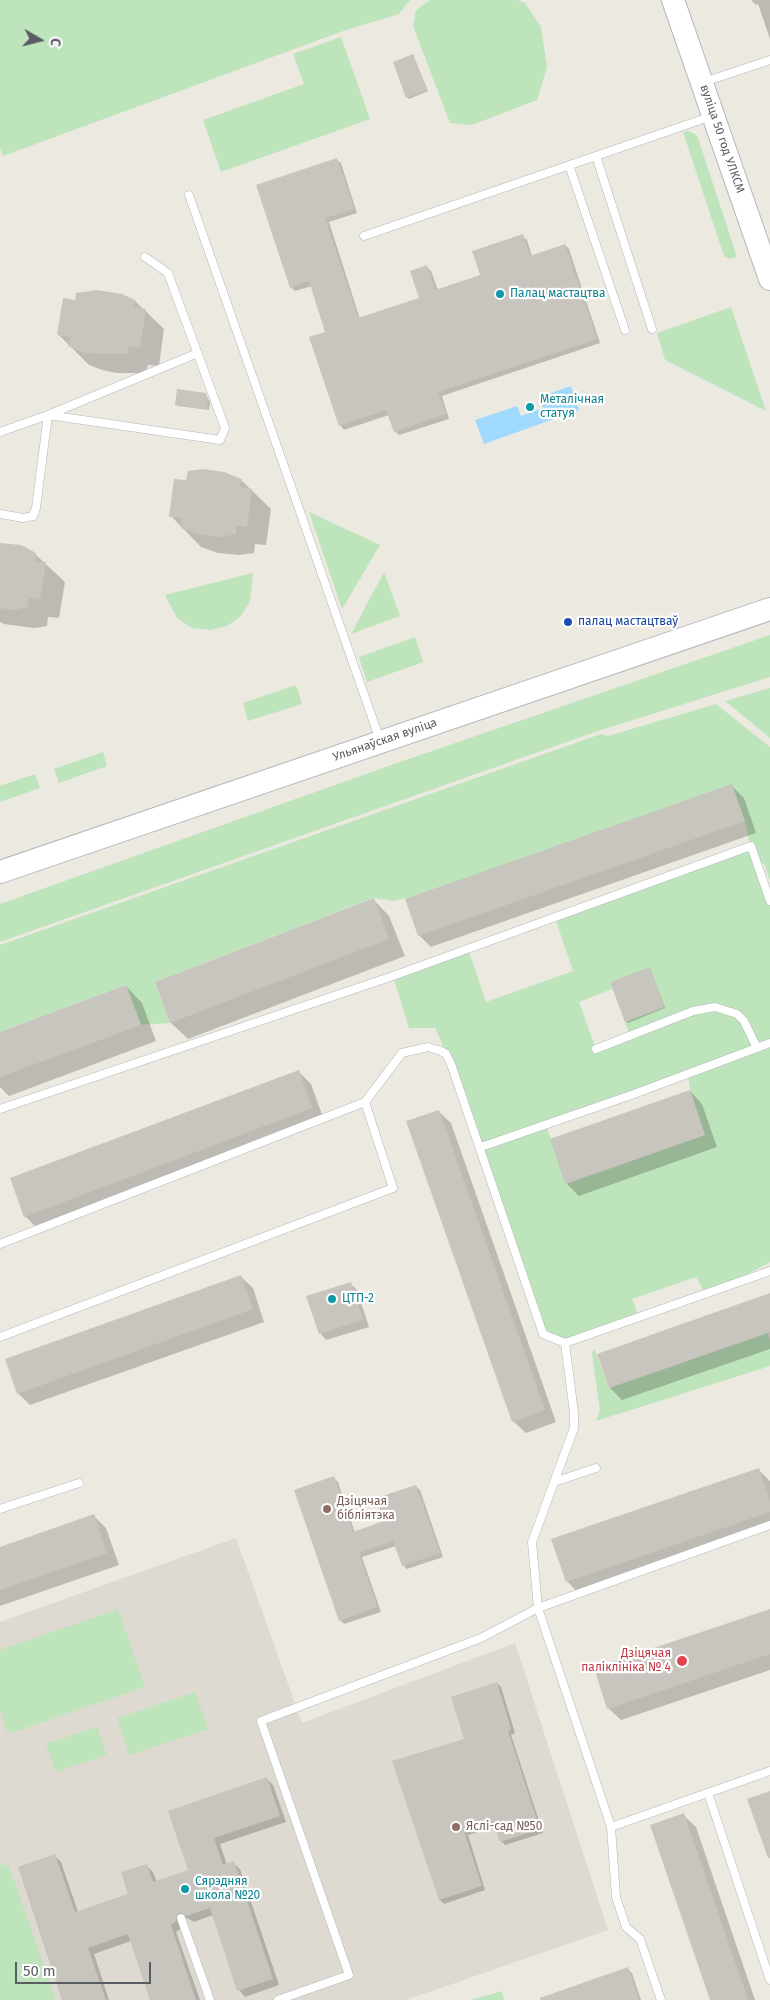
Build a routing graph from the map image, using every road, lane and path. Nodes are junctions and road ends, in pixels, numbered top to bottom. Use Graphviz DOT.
graph roads {
  1 [pos="673,0"];
  2 [pos="770,60"];
  3 [pos="702,83"];
  4 [pos="714,115"];
  5 [pos="596,156"];
  6 [pos="569,166"];
  7 [pos="189,196"];
  8 [pos="364,236"];
  9 [pos="145,257"];
  10 [pos="770,279"];
  11 [pos="652,328"];
  12 [pos="625,330"];
  13 [pos="198,353"];
  14 [pos="48,415"];
  15 [pos="0,432"];
  16 [pos="0,514"];
  17 [pos="770,609"];
  18 [pos="381,742"];
  19 [pos="0,872"];
  20 [pos="770,901"];
  21 [pos="770,1043"];
  22 [pos="757,1048"];
  23 [pos="596,1049"];
  24 [pos="365,1102"];
  25 [pos="0,1108"];
  26 [pos="481,1147"];
  27 [pos="0,1244"];
  28 [pos="770,1271"];
  29 [pos="0,1337"];
  30 [pos="565,1343"];
  31 [pos="596,1468"];
  32 [pos="554,1482"];
  33 [pos="79,1484"];
  34 [pos="0,1509"];
  35 [pos="770,1525"];
  36 [pos="538,1608"];
  37 [pos="770,1771"];
  38 [pos="708,1793"];
  39 [pos="611,1827"];
  40 [pos="181,1918"];
  41 [pos="770,1980"];
  42 [pos="210,2000"];
  43 [pos="278,2000"];
  44 [pos="661,2000"];
  1 -- 3 [label="main road, вуліца 50 год УЛКСМ"];
  2 -- 3 [label="lane"];
  3 -- 4 [label="main road, вуліца 50 год УЛКСМ"];
  4 -- 5 [label="lane"];
  4 -- 10 [label="main road, вуліца 50 год УЛКСМ"];
  5 -- 6 [label="lane"];
  5 -- 11 [label="lane"];
  6 -- 8 [label="lane"];
  6 -- 12 [label="lane"];
  7 -- 18 [label="lane"];
  9 -- 13 [label="lane"];
  13 -- 14 [label="lane"];
  13 -- 14 [label="lane"];
  14 -- 15 [label="lane"];
  14 -- 16 [label="lane"];
  17 -- 18 [label="main road, Ульянаўская вуліца"];
  18 -- 19 [label="main road, Ульянаўская вуліца"];
  20 -- 25 [label="lane"];
  21 -- 22 [label="lane"];
  22 -- 23 [label="lane"];
  22 -- 26 [label="lane"];
  24 -- 26 [label="lane"];
  24 -- 27 [label="lane"];
  24 -- 29 [label="lane"];
  26 -- 30 [label="lane"];
  28 -- 30 [label="lane"];
  30 -- 32 [label="lane"];
  31 -- 32 [label="lane"];
  32 -- 36 [label="lane"];
  33 -- 34 [label="lane"];
  35 -- 36 [label="lane"];
  36 -- 39 [label="lane"];
  36 -- 43 [label="lane"];
  37 -- 38 [label="lane"];
  38 -- 39 [label="lane"];
  38 -- 41 [label="lane"];
  39 -- 44 [label="lane"];
  40 -- 42 [label="lane"];
}
